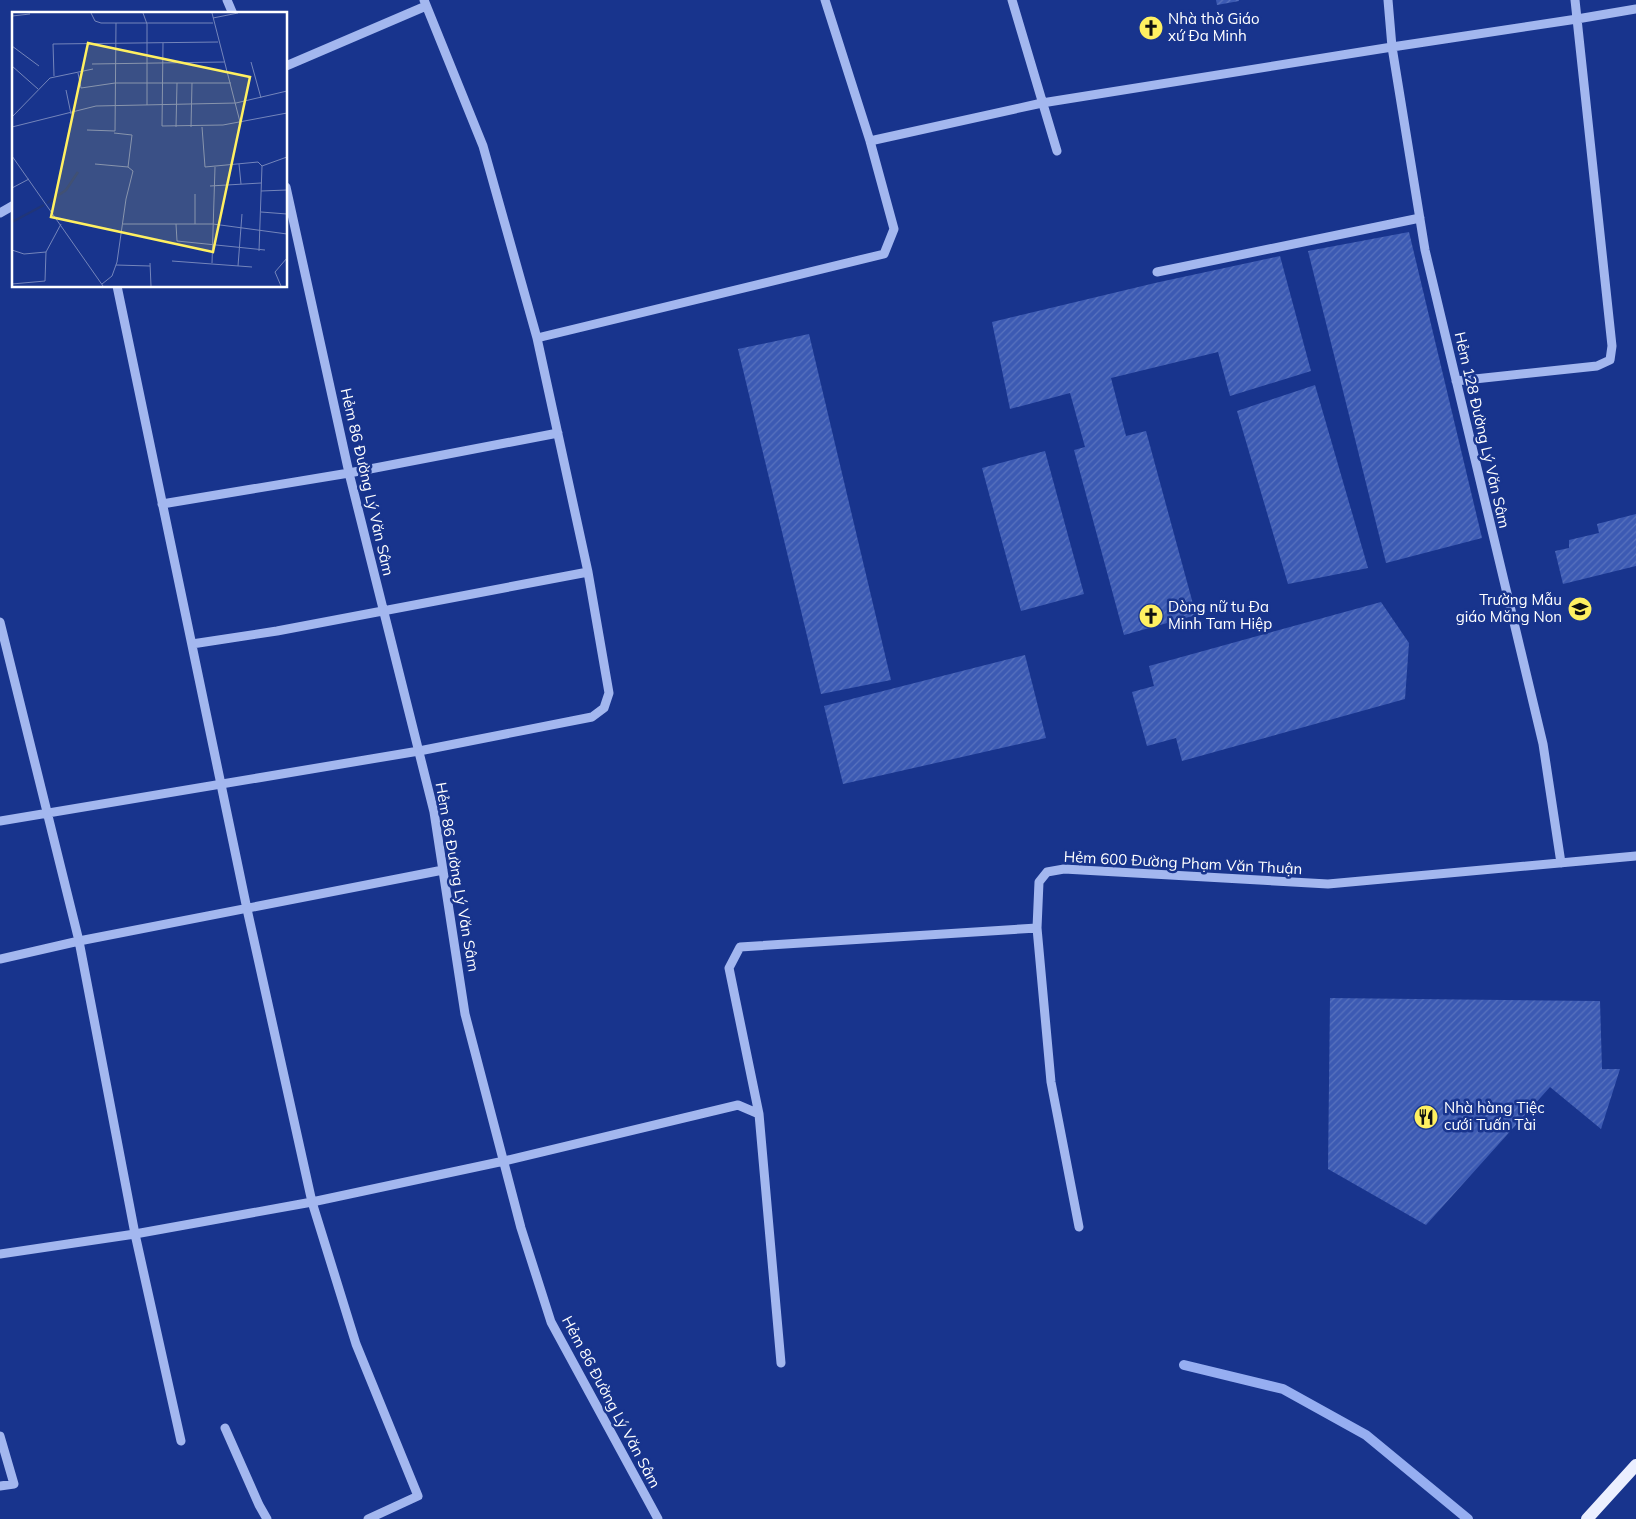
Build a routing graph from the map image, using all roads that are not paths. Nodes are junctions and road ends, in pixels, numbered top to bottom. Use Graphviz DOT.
graph roads {
  1 [pos="227,0"];
  2 [pos="825,0"];
  3 [pos="1012,0"];
  4 [pos="1388,0"];
  5 [pos="1575,0"];
  6 [pos="425,3"];
  7 [pos="1636,9"];
  8 [pos="232,12"];
  9 [pos="1577,19"];
  10 [pos="1392,47"];
  11 [pos="288,65"];
  12 [pos="1042,103"];
  13 [pos="870,141"];
  14 [pos="1057,151"];
  15 [pos="288,196"];
  16 [pos="12,206"];
  17 [pos="0,213"];
  18 [pos="1420,218"];
  19 [pos="1157,272"];
  20 [pos="117,288"];
  21 [pos="537,338"];
  22 [pos="1456,381"];
  23 [pos="558,433"];
  24 [pos="349,473"];
  25 [pos="162,504"];
  26 [pos="588,572"];
  27 [pos="384,611"];
  28 [pos="0,622"];
  29 [pos="192,644"];
  30 [pos="419,751"];
  31 [pos="221,784"];
  32 [pos="47,812"];
  33 [pos="0,821"];
  34 [pos="1636,856"];
  35 [pos="1561,863"];
  36 [pos="443,870"];
  37 [pos="247,909"];
  38 [pos="1037,928"];
  39 [pos="79,941"];
  40 [pos="0,959"];
  41 [pos="759,1114"];
  42 [pos="504,1161"];
  43 [pos="312,1202"];
  44 [pos="1079,1228"];
  45 [pos="135,1234"];
  46 [pos="0,1254"];
  47 [pos="782,1363"];
  48 [pos="225,1428"];
  49 [pos="0,1436"];
  50 [pos="181,1441"];
  51 [pos="1636,1465"];
  52 [pos="0,1486"];
  53 [pos="267,1519"];
  54 [pos="368,1519"];
  55 [pos="658,1519"];
  56 [pos="1587,1519"];
  1 -- 8 [label="street"];
  2 -- 13 [label="street"];
  3 -- 12 [label="street"];
  4 -- 10 [label="street, Hẻm 128 Đường Lý Văn Sâm"];
  5 -- 9 [label="street"];
  6 -- 11 [label="street"];
  6 -- 21 [label="street"];
  7 -- 9 [label="street"];
  9 -- 10 [label="street"];
  9 -- 22 [label="street"];
  10 -- 12 [label="street"];
  10 -- 18 [label="street, Hẻm 128 Đường Lý Văn Sâm"];
  12 -- 13 [label="street"];
  12 -- 14 [label="street"];
  13 -- 21 [label="street"];
  15 -- 24 [label="street, Hẻm 86 Đường Lý Văn Sâm"];
  16 -- 17 [label="street"];
  18 -- 19 [label="street"];
  18 -- 22 [label="street, Hẻm 128 Đường Lý Văn Sâm"];
  20 -- 25 [label="street"];
  21 -- 23 [label="street"];
  22 -- 35 [label="street, Hẻm 128 Đường Lý Văn Sâm"];
  23 -- 24 [label="street"];
  23 -- 26 [label="street"];
  24 -- 25 [label="street"];
  24 -- 27 [label="street, Hẻm 86 Đường Lý Văn Sâm"];
  25 -- 29 [label="street"];
  26 -- 27 [label="street"];
  26 -- 30 [label="street"];
  27 -- 29 [label="street"];
  27 -- 30 [label="street, Hẻm 86 Đường Lý Văn Sâm"];
  28 -- 32 [label="street"];
  29 -- 31 [label="street"];
  30 -- 31 [label="street"];
  30 -- 36 [label="street, Hẻm 86 Đường Lý Văn Sâm"];
  31 -- 32 [label="street"];
  31 -- 37 [label="street"];
  32 -- 33 [label="street"];
  32 -- 39 [label="street"];
  34 -- 35 [label="street, Hẻm 600 Đường Phạm Văn Thuận"];
  35 -- 38 [label="street, Hẻm 600 Đường Phạm Văn Thuận"];
  36 -- 37 [label="street"];
  36 -- 42 [label="street, Hẻm 86 Đường Lý Văn Sâm"];
  37 -- 39 [label="street"];
  37 -- 43 [label="street"];
  38 -- 41 [label="street"];
  38 -- 44 [label="street, Hẻm 600 Đường Phạm Văn Thuận"];
  39 -- 40 [label="street"];
  39 -- 45 [label="street"];
  41 -- 42 [label="street"];
  41 -- 47 [label="street"];
  42 -- 43 [label="street"];
  42 -- 55 [label="street, Hẻm 86 Đường Lý Văn Sâm"];
  43 -- 45 [label="street"];
  43 -- 54 [label="street"];
  45 -- 46 [label="street"];
  45 -- 50 [label="street"];
  48 -- 53 [label="street"];
  49 -- 52 [label="street"];
  51 -- 56 [label="main road"];
}
